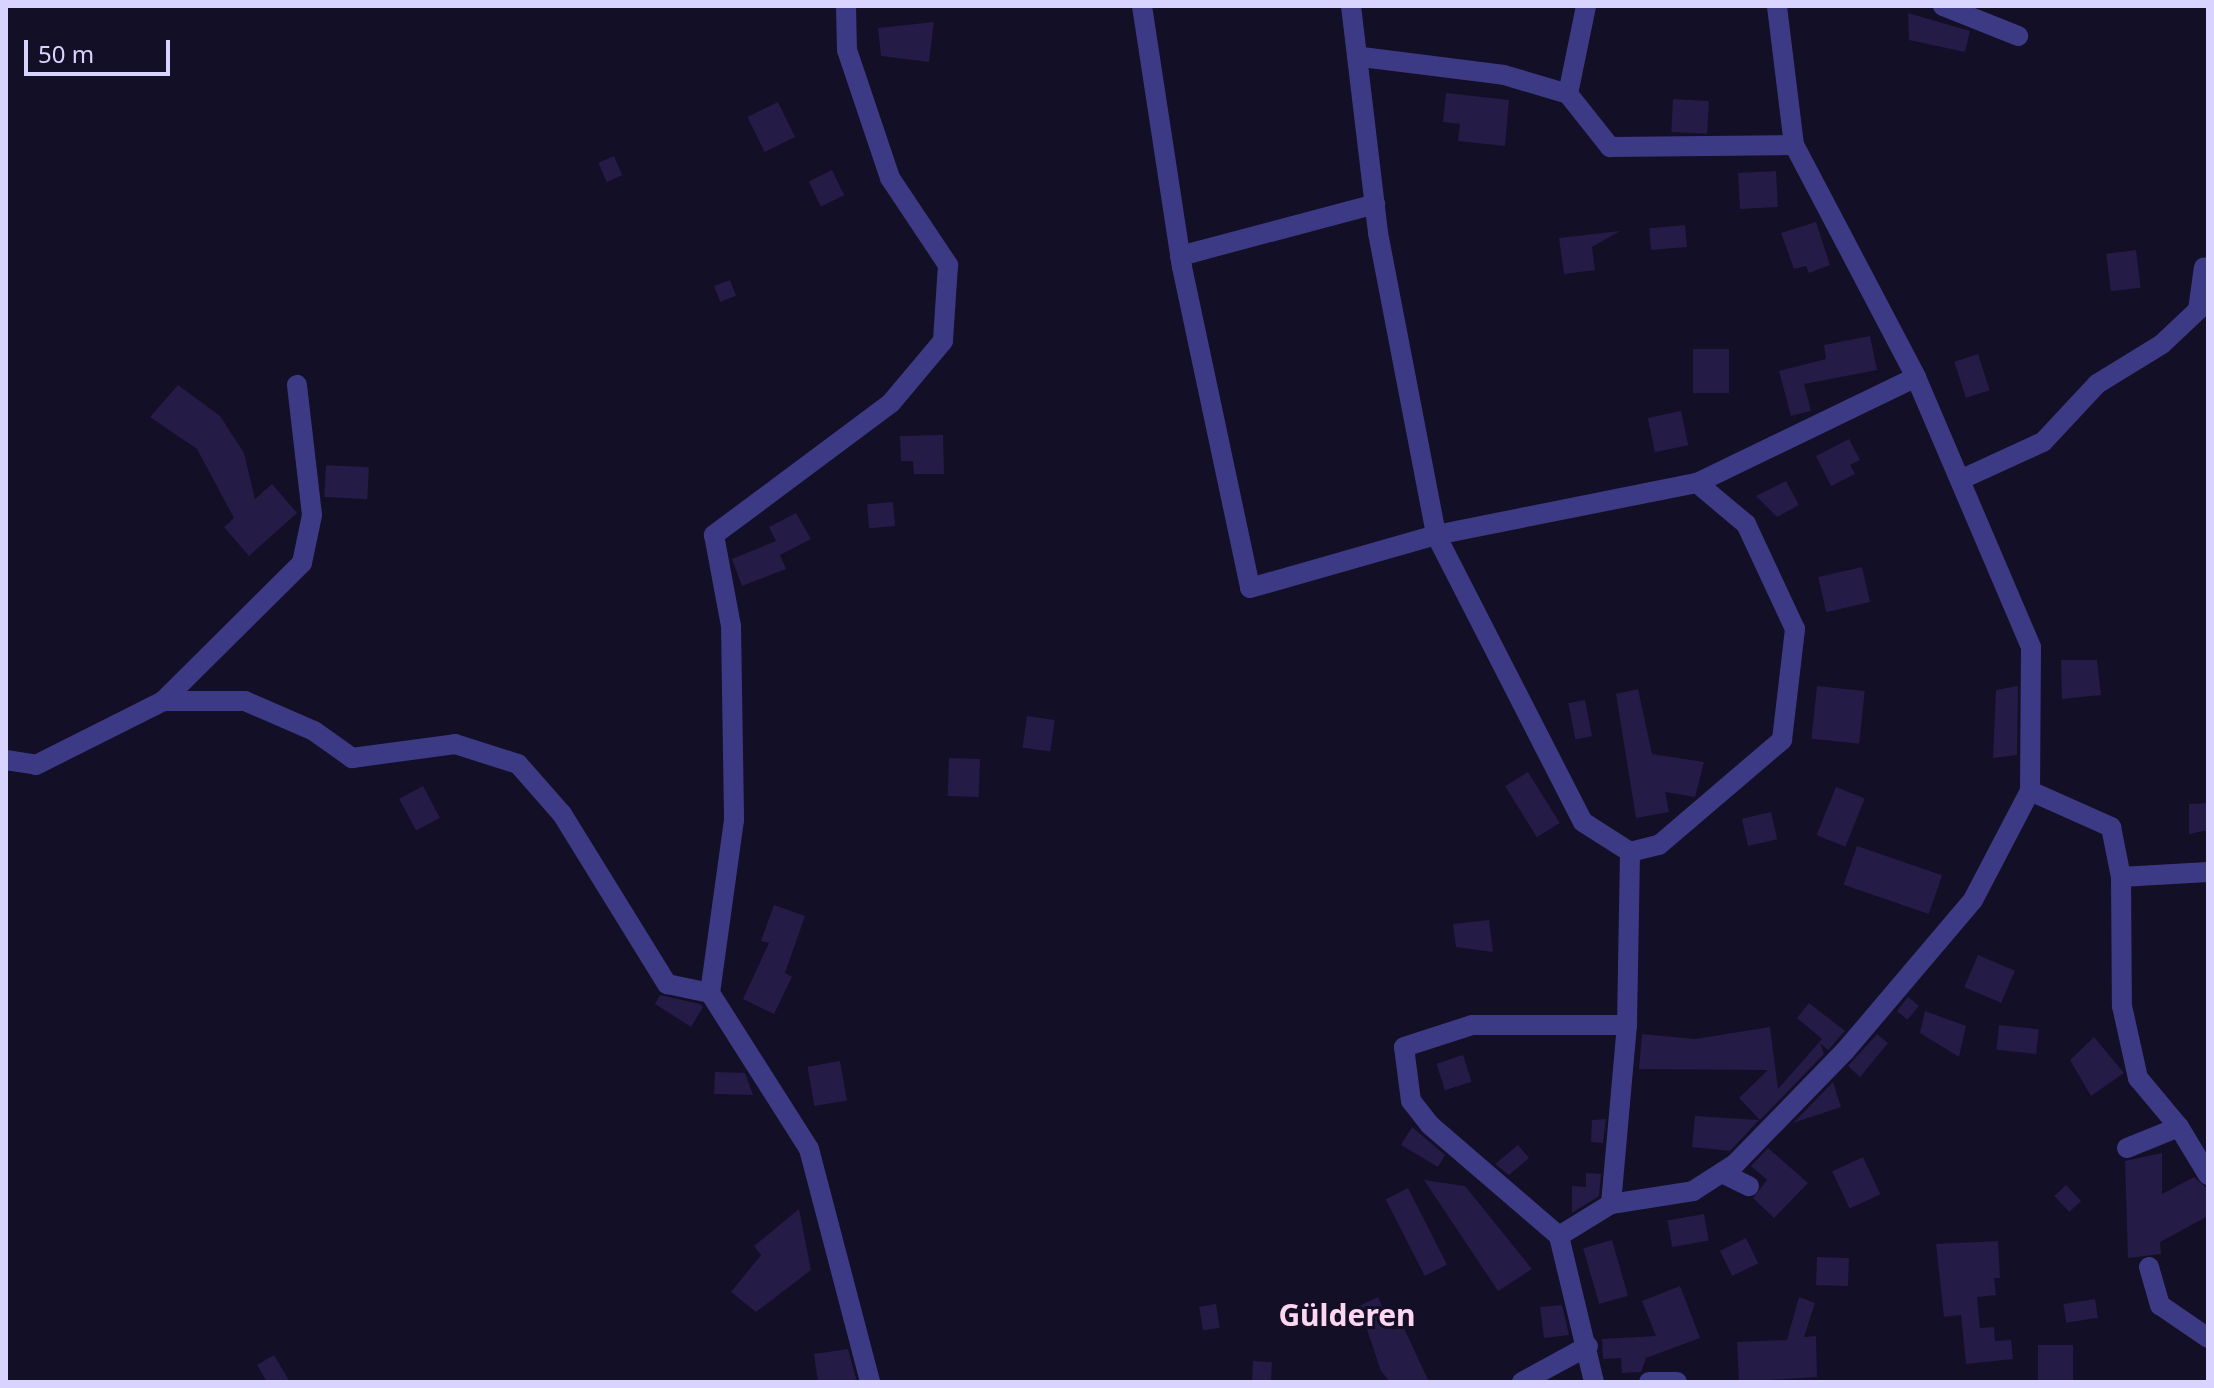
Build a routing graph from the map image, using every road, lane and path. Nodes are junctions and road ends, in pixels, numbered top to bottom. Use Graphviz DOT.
graph roads {
  1 [pos="846,6"];
  2 [pos="1142,6"];
  3 [pos="1351,6"];
  4 [pos="1586,6"];
  5 [pos="1777,6"];
  6 [pos="1943,6"];
  7 [pos="2018,36"];
  8 [pos="1362,57"];
  9 [pos="1568,94"];
  10 [pos="1794,145"];
  11 [pos="1375,204"];
  12 [pos="1180,256"];
  13 [pos="2204,267"];
  14 [pos="1916,377"];
  15 [pos="297,385"];
  16 [pos="1962,479"];
  17 [pos="1697,483"];
  18 [pos="1436,535"];
  19 [pos="163,701"];
  20 [pos="6,760"];
  21 [pos="2030,791"];
  22 [pos="1630,852"];
  23 [pos="2208,872"];
  24 [pos="2121,877"];
  25 [pos="710,993"];
  26 [pos="1627,1025"];
  27 [pos="2179,1127"];
  28 [pos="2127,1148"];
  29 [pos="1722,1173"];
  30 [pos="2208,1175"];
  31 [pos="1749,1186"];
  32 [pos="1611,1204"];
  33 [pos="1559,1236"];
  34 [pos="2149,1267"];
  35 [pos="2208,1338"];
  36 [pos="1588,1346"];
  37 [pos="870,1382"];
  38 [pos="1522,1382"];
  39 [pos="1594,1382"];
  40 [pos="1649,1382"];
  41 [pos="1677,1382"];
  1 -- 25 [label="street"];
  2 -- 12 [label="street"];
  3 -- 8 [label="street"];
  4 -- 9 [label="street"];
  5 -- 10 [label="street"];
  6 -- 7 [label="street"];
  8 -- 9 [label="street"];
  8 -- 11 [label="street"];
  9 -- 10 [label="street"];
  10 -- 14 [label="street"];
  11 -- 12 [label="street"];
  11 -- 18 [label="street"];
  12 -- 18 [label="street"];
  13 -- 16 [label="street"];
  14 -- 16 [label="street"];
  14 -- 17 [label="street"];
  15 -- 19 [label="street"];
  16 -- 21 [label="street"];
  17 -- 18 [label="street"];
  17 -- 22 [label="street"];
  18 -- 22 [label="street"];
  19 -- 20 [label="street"];
  19 -- 25 [label="street"];
  21 -- 24 [label="street"];
  21 -- 29 [label="street"];
  22 -- 26 [label="street"];
  23 -- 24 [label="street"];
  24 -- 27 [label="street"];
  25 -- 37 [label="street"];
  26 -- 32 [label="street"];
  26 -- 33 [label="street"];
  27 -- 28 [label="street"];
  27 -- 30 [label="street"];
  29 -- 31 [label="street"];
  29 -- 32 [label="street"];
  32 -- 33 [label="street"];
  33 -- 36 [label="street"];
  34 -- 35 [label="street"];
  36 -- 38 [label="street"];
  36 -- 39 [label="street"];
  40 -- 41 [label="street"];
}
